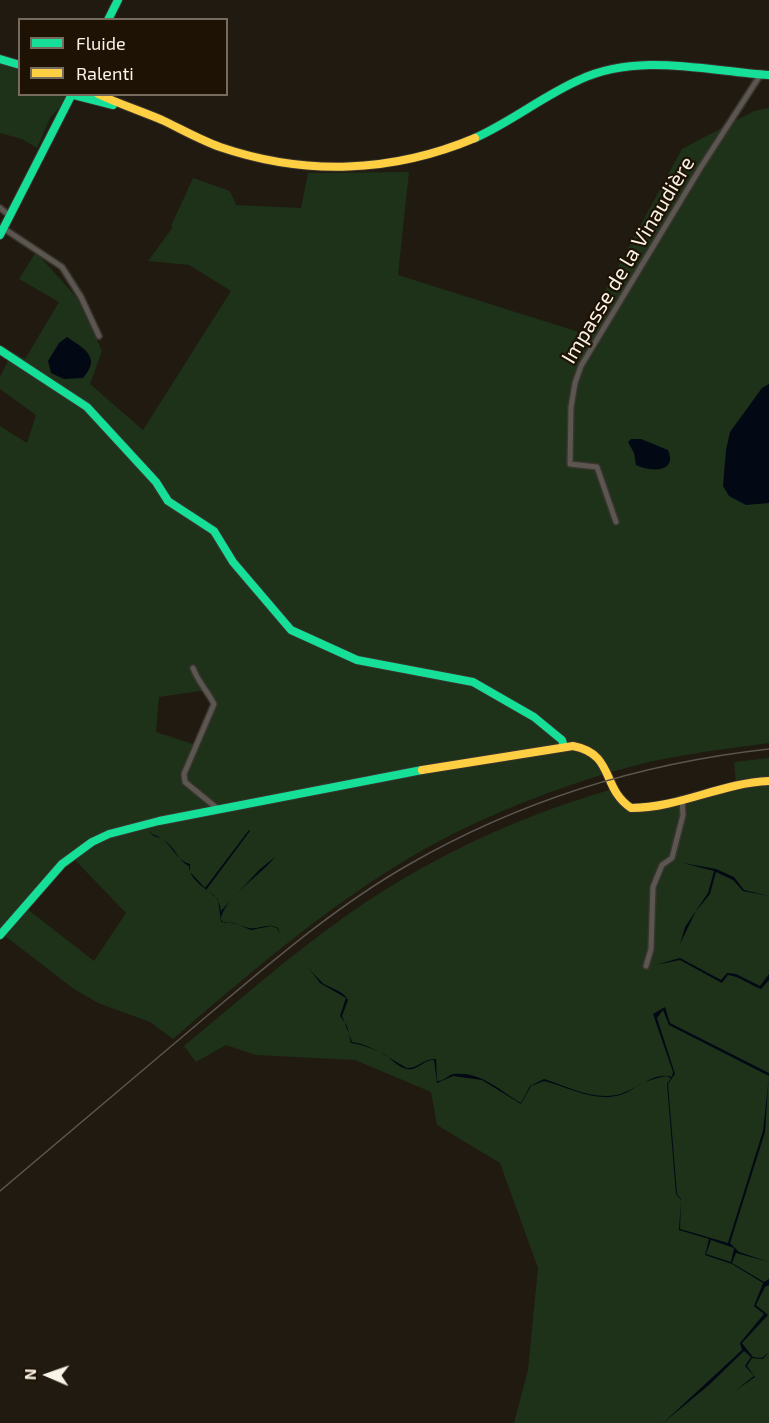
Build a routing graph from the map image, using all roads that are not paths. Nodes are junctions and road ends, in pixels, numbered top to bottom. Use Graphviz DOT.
graph roads {
  1 [pos="118,0"];
  2 [pos="109,18"];
  3 [pos="0,59"];
  4 [pos="18,64"];
  5 [pos="765,75"];
  6 [pos="70,96"];
  7 [pos="75,96"];
  8 [pos="102,96"];
  9 [pos="129,108"];
  10 [pos="0,208"];
  11 [pos="9,215"];
  12 [pos="2,232"];
  13 [pos="99,336"];
  14 [pos="0,350"];
  15 [pos="616,522"];
  16 [pos="193,668"];
  17 [pos="564,747"];
  18 [pos="769,781"];
  19 [pos="682,799"];
  20 [pos="218,810"];
  21 [pos="0,934"];
  22 [pos="646,966"];
  1 -- 2 [label="street"];
  3 -- 4 [label="street"];
  5 -- 9 [label="street"];
  5 -- 15 [label="street, Impasse de la Vinaudière"];
  6 -- 11 [label="street"];
  7 -- 9 [label="street"];
  8 -- 9 [label="street"];
  10 -- 11 [label="street"];
  11 -- 12 [label="street"];
  12 -- 13 [label="street"];
  14 -- 17 [label="street"];
  16 -- 20 [label="street"];
  17 -- 19 [label="street"];
  17 -- 20 [label="street"];
  18 -- 19 [label="street"];
  19 -- 22 [label="street"];
  20 -- 21 [label="street"];
}
